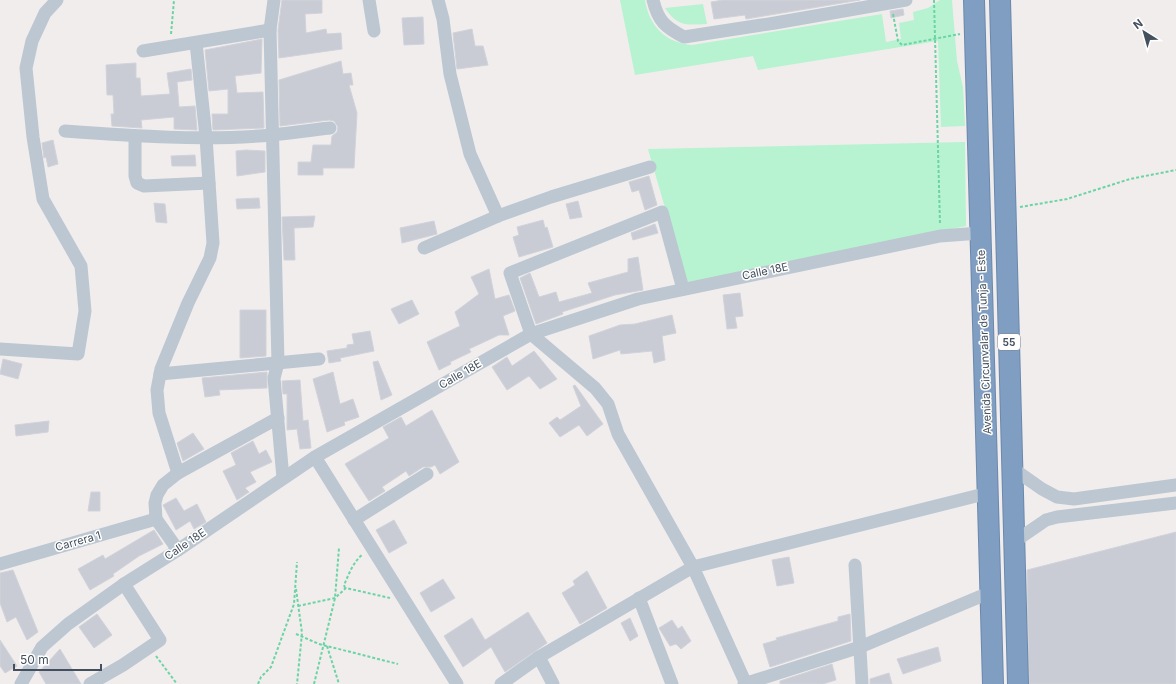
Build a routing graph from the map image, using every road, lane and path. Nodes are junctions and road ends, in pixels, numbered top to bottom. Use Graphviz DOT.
graph roads {
  1 [pos="57,0"];
  2 [pos="174,0"];
  3 [pos="274,0"];
  4 [pos="369,0"];
  5 [pos="438,0"];
  6 [pos="653,0"];
  7 [pos="906,0"];
  8 [pos="934,0"];
  9 [pos="974,0"];
  10 [pos="1000,0"];
  11 [pos="890,4"];
  12 [pos="270,30"];
  13 [pos="374,31"];
  14 [pos="975,32"];
  15 [pos="935,39"];
  16 [pos="196,44"];
  17 [pos="175,47"];
  18 [pos="143,51"];
  19 [pos="330,128"];
  20 [pos="65,132"];
  21 [pos="272,135"];
  22 [pos="135,136"];
  23 [pos="206,137"];
  24 [pos="650,167"];
  25 [pos="1176,170"];
  26 [pos="209,183"];
  27 [pos="1005,210"];
  28 [pos="498,216"];
  29 [pos="980,233"];
  30 [pos="940,236"];
  31 [pos="424,248"];
  32 [pos="683,289"];
  33 [pos="531,334"];
  34 [pos="0,349"];
  35 [pos="319,359"];
  36 [pos="278,363"];
  37 [pos="160,374"];
  38 [pos="278,418"];
  39 [pos="315,457"];
  40 [pos="1012,468"];
  41 [pos="178,473"];
  42 [pos="427,474"];
  43 [pos="283,478"];
  44 [pos="1176,485"];
  45 [pos="1157,487"];
  46 [pos="988,493"];
  47 [pos="1176,502"];
  48 [pos="1159,505"];
  49 [pos="156,519"];
  50 [pos="354,520"];
  51 [pos="1014,542"];
  52 [pos="371,547"];
  53 [pos="338,548"];
  54 [pos="178,550"];
  55 [pos="297,562"];
  56 [pos="0,564"];
  57 [pos="855,565"];
  58 [pos="694,567"];
  59 [pos="124,584"];
  60 [pos="295,584"];
  61 [pos="346,588"];
  62 [pos="991,592"];
  63 [pos="402,597"];
  64 [pos="335,598"];
  65 [pos="639,598"];
  66 [pos="298,606"];
  67 [pos="296,634"];
  68 [pos="302,637"];
  69 [pos="154,644"];
  70 [pos="323,645"];
  71 [pos="327,646"];
  72 [pos="860,647"];
  73 [pos="540,657"];
  74 [pos="398,664"];
  75 [pos="21,684"];
  76 [pos="90,684"];
  77 [pos="177,684"];
  78 [pos="258,684"];
  79 [pos="297,684"];
  80 [pos="314,684"];
  81 [pos="339,684"];
  82 [pos="457,684"];
  83 [pos="501,684"];
  84 [pos="553,684"];
  85 [pos="672,684"];
  86 [pos="745,684"];
  87 [pos="862,684"];
  88 [pos="994,684"];
  89 [pos="1018,684"];
  1 -- 34 [label="street"];
  2 -- 17 [label="path"];
  3 -- 12 [label="street"];
  4 -- 13 [label="street"];
  5 -- 28 [label="street"];
  6 -- 11 [label="street"];
  7 -- 11 [label="street"];
  8 -- 15 [label="path"];
  9 -- 14 [label="highway, Avenida Circunvalar de Tunja - Este / 55"];
  10 -- 27 [label="highway, 55"];
  11 -- 15 [label="path"];
  12 -- 16 [label="street"];
  12 -- 21 [label="street"];
  14 -- 15 [label="path"];
  14 -- 29 [label="highway, Avenida Circunvalar de Tunja - Este / 55"];
  15 -- 30 [label="path"];
  16 -- 17 [label="street"];
  16 -- 23 [label="street"];
  17 -- 18 [label="street"];
  19 -- 21 [label="street"];
  20 -- 22 [label="street"];
  21 -- 23 [label="street"];
  21 -- 36 [label="street"];
  22 -- 23 [label="street"];
  22 -- 26 [label="street"];
  23 -- 26 [label="street"];
  24 -- 28 [label="street"];
  25 -- 27 [label="path"];
  26 -- 37 [label="street"];
  27 -- 40 [label="highway, 55"];
  28 -- 31 [label="street"];
  29 -- 30 [label="street, Calle 18E"];
  29 -- 46 [label="highway, Avenida Circunvalar de Tunja - Este / 55"];
  30 -- 32 [label="street, Calle 18E"];
  32 -- 33 [label="street, Calle 18E"];
  32 -- 33 [label="street"];
  33 -- 39 [label="street, Calle 18E"];
  33 -- 58 [label="street"];
  35 -- 36 [label="street"];
  36 -- 37 [label="street"];
  36 -- 38 [label="street"];
  37 -- 41 [label="street"];
  38 -- 41 [label="street"];
  38 -- 43 [label="street"];
  39 -- 43 [label="street, Calle 18E"];
  39 -- 50 [label="street"];
  40 -- 45 [label="street"];
  40 -- 51 [label="highway, 55"];
  41 -- 49 [label="street"];
  42 -- 50 [label="street"];
  43 -- 54 [label="street, Calle 18E"];
  44 -- 45 [label="street"];
  45 -- 48 [label="street"];
  46 -- 58 [label="street"];
  46 -- 62 [label="highway, Avenida Circunvalar de Tunja - Este / 55"];
  47 -- 48 [label="street"];
  48 -- 51 [label="street"];
  49 -- 54 [label="street"];
  49 -- 56 [label="street, Carrera 1"];
  50 -- 52 [label="street"];
  51 -- 89 [label="highway, 55"];
  52 -- 61 [label="path"];
  52 -- 63 [label="street"];
  53 -- 64 [label="path"];
  54 -- 59 [label="street, Calle 18E"];
  55 -- 60 [label="path"];
  57 -- 72 [label="street"];
  58 -- 65 [label="street"];
  58 -- 86 [label="street"];
  59 -- 69 [label="street"];
  59 -- 75 [label="street, Calle 18E"];
  60 -- 66 [label="path"];
  60 -- 78 [label="path"];
  61 -- 63 [label="path"];
  61 -- 64 [label="path"];
  62 -- 72 [label="street"];
  62 -- 88 [label="highway, Avenida Circunvalar de Tunja - Este / 55"];
  63 -- 82 [label="street"];
  64 -- 66 [label="path"];
  64 -- 70 [label="path"];
  65 -- 73 [label="street"];
  65 -- 85 [label="street"];
  66 -- 68 [label="path"];
  67 -- 68 [label="path"];
  68 -- 70 [label="path"];
  68 -- 79 [label="path"];
  69 -- 76 [label="street"];
  69 -- 77 [label="path"];
  70 -- 71 [label="path"];
  70 -- 80 [label="path"];
  71 -- 74 [label="path"];
  71 -- 81 [label="path"];
  72 -- 86 [label="street"];
  72 -- 87 [label="street"];
  73 -- 83 [label="street"];
  73 -- 84 [label="street"];
}
